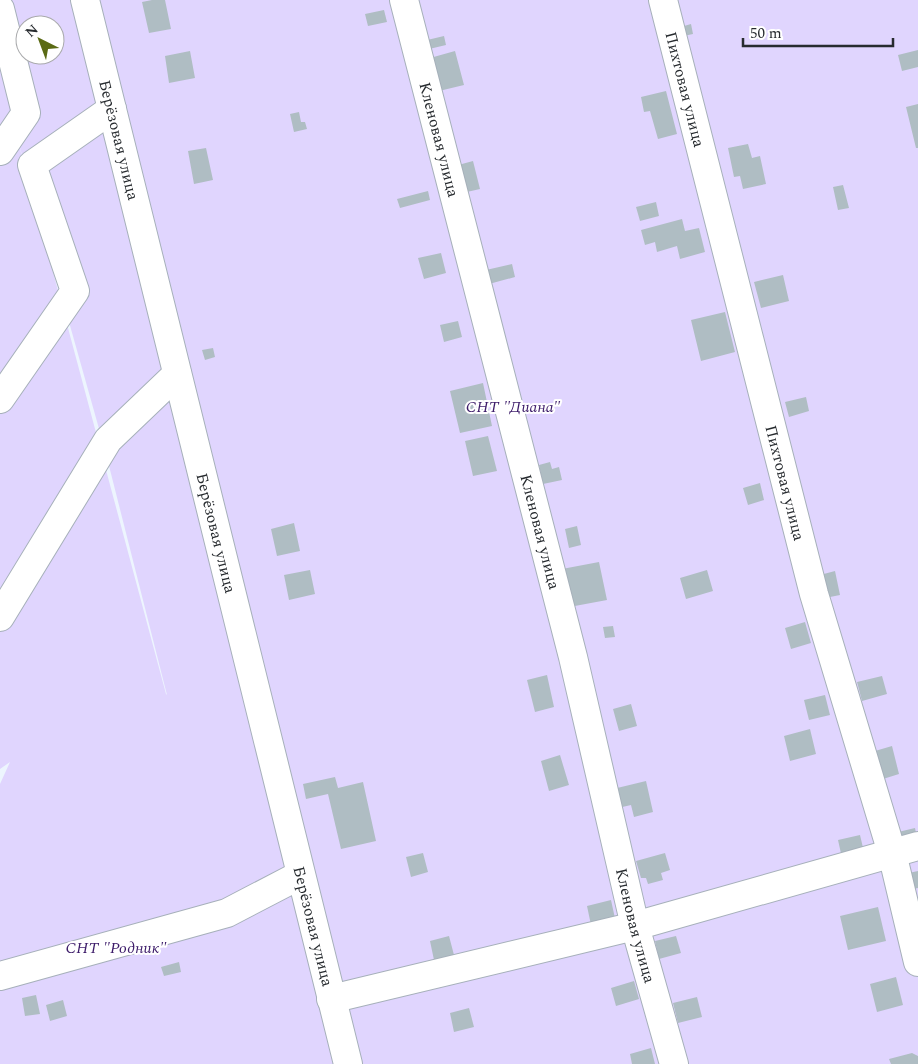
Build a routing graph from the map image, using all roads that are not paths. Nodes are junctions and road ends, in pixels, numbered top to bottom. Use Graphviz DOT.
graph roads {
  1 [pos="86,0"];
  2 [pos="404,0"];
  3 [pos="663,0"];
  4 [pos="0,9"];
  5 [pos="5,55"];
  6 [pos="112,109"];
  7 [pos="0,151"];
  8 [pos="177,374"];
  9 [pos="0,398"];
  10 [pos="0,617"];
  11 [pos="918,846"];
  12 [pos="892,853"];
  13 [pos="300,874"];
  14 [pos="635,926"];
  15 [pos="918,962"];
  16 [pos="0,976"];
  17 [pos="331,999"];
  18 [pos="348,1064"];
  19 [pos="674,1064"];
  1 -- 6 [label="street, Берёзовая улица"];
  2 -- 14 [label="street, Кленовая улица"];
  3 -- 12 [label="street, Пихтовая улица"];
  4 -- 5 [label="street"];
  5 -- 7 [label="street"];
  6 -- 8 [label="street, Берёзовая улица"];
  6 -- 9 [label="street"];
  8 -- 10 [label="street"];
  8 -- 13 [label="street, Берёзовая улица"];
  11 -- 12 [label="street"];
  12 -- 14 [label="street"];
  12 -- 15 [label="street, Пихтовая улица"];
  13 -- 16 [label="street"];
  13 -- 17 [label="street, Берёзовая улица"];
  14 -- 17 [label="street"];
  14 -- 19 [label="street, Кленовая улица"];
  17 -- 18 [label="street, Берёзовая улица"];
}
